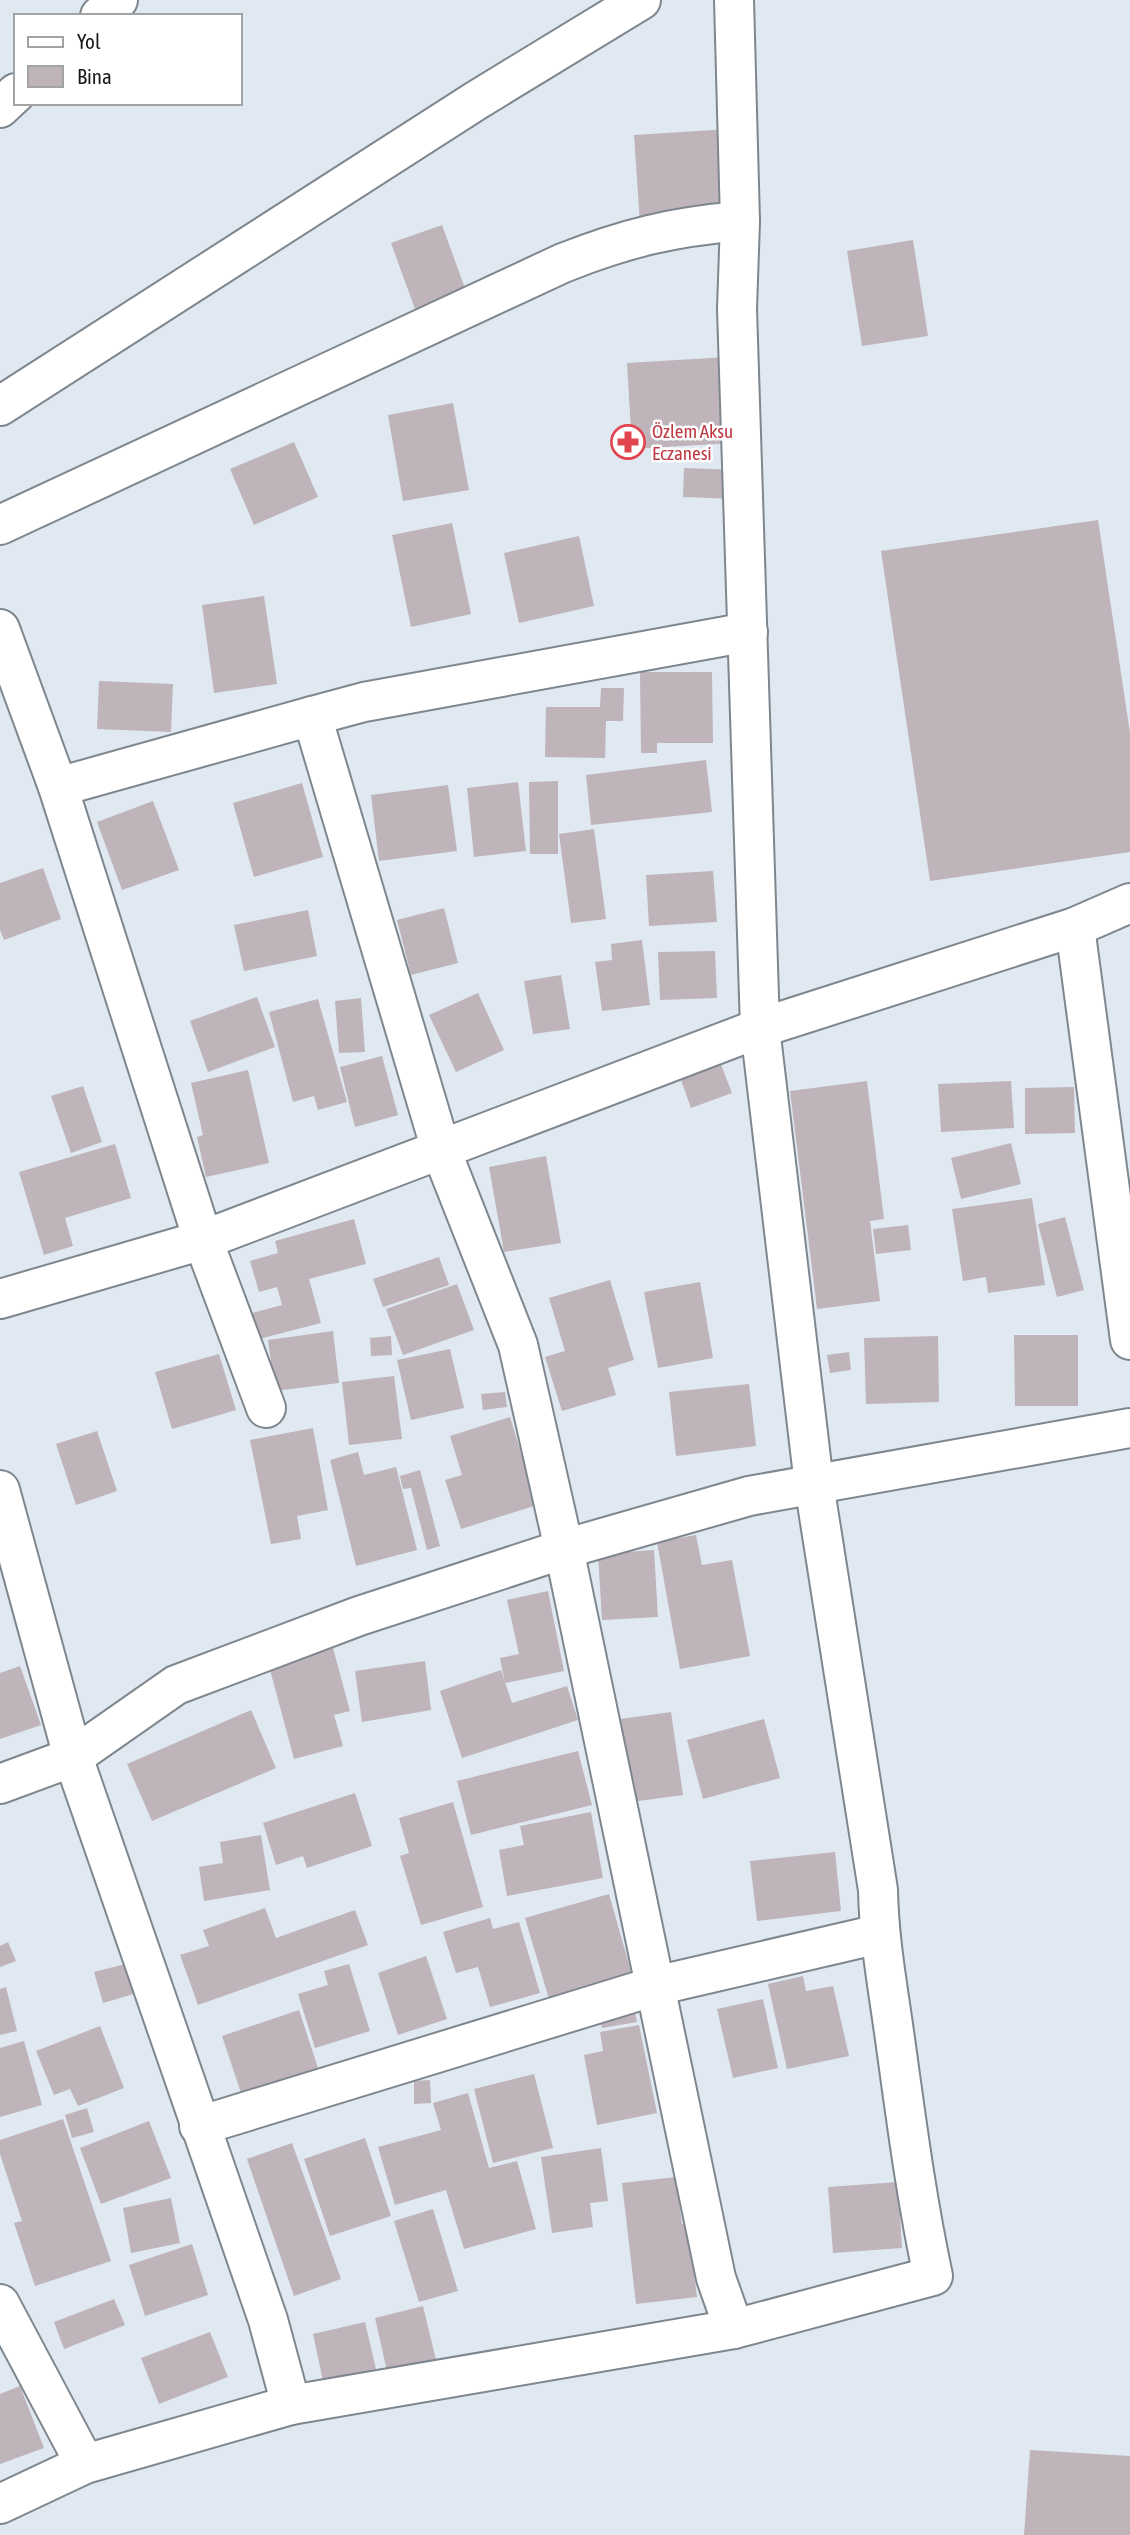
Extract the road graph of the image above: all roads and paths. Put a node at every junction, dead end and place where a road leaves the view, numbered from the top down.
1 (118, 0) edge
2 (641, 0) edge
3 (734, 0) edge
4 (102, 14) edge
5 (14, 95) edge
6 (0, 108) edge
7 (740, 221) junction
8 (0, 406) edge
9 (0, 525) edge
10 (0, 629) edge
11 (748, 632) junction
12 (312, 716) junction
13 (58, 788) junction
14 (1130, 903) edge
15 (1076, 927) junction
16 (760, 1028) junction
17 (441, 1150) junction
18 (203, 1240) junction
19 (0, 1299) edge
20 (1130, 1340) edge
21 (266, 1408) dead end
22 (1130, 1428) edge
23 (814, 1484) junction
24 (0, 1490) edge
25 (564, 1549) junction
26 (73, 1757) junction
27 (0, 1784) edge
28 (878, 1934) junction
29 (654, 1986) junction
30 (199, 2126) junction
31 (0, 2304) edge
32 (734, 2329) junction
33 (291, 2405) junction
34 (85, 2464) junction
35 (0, 2504) edge

1 - 4 street
2 - 8 street
3 - 7 street
5 - 6 street
7 - 9 street
7 - 11 street
10 - 13 street
11 - 12 street
11 - 16 street
12 - 13 street
12 - 17 street
13 - 18 street
14 - 15 street
15 - 16 street
15 - 20 street
16 - 17 street
16 - 23 street
17 - 18 street
17 - 25 street
18 - 19 street
18 - 21 street
22 - 23 street
23 - 25 street
23 - 28 street
24 - 26 street
25 - 26 street
25 - 29 street
26 - 27 street
26 - 30 street
28 - 29 street
28 - 32 street
29 - 30 street
29 - 32 street
30 - 33 street
31 - 34 street
32 - 33 street
33 - 34 street
34 - 35 street

